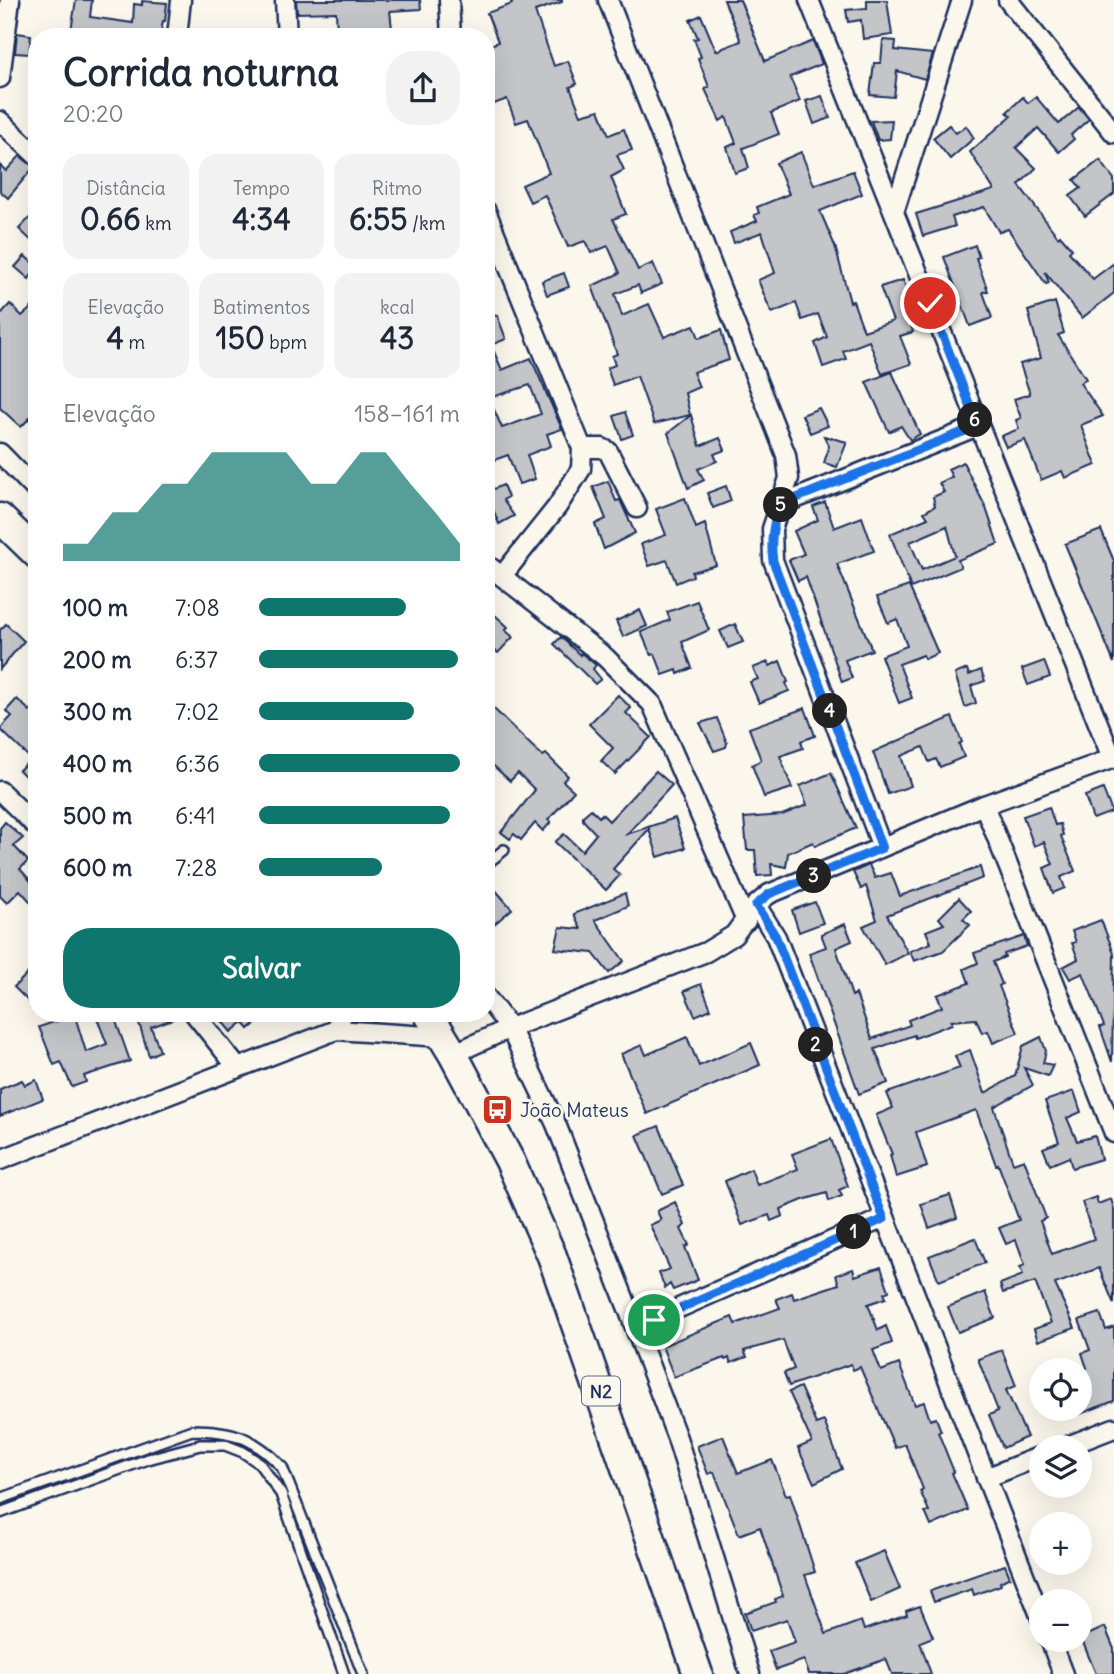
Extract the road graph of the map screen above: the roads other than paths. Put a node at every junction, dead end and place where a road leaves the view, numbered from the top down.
1 (10, 0) edge
2 (181, 0) edge
3 (285, 0) edge
4 (449, 0) edge
5 (608, 0) edge
6 (809, 0) edge
7 (962, 0) edge
8 (1008, 0) edge
9 (178, 28) edge
10 (286, 28) edge
11 (451, 28) edge
12 (0, 78) edge
13 (0, 121) edge
14 (1114, 134) edge
15 (28, 147) edge
16 (895, 209) junction
17 (495, 233) edge
18 (978, 426) junction
19 (582, 449) junction
20 (0, 453) edge
21 (28, 482) edge
22 (779, 505) junction
23 (637, 508) dead end
24 (0, 518) edge
25 (28, 545) edge
26 (495, 571) edge
27 (502, 576) junction
28 (1113, 758) edge
29 (0, 791) edge
30 (985, 805) junction
31 (28, 818) edge
32 (882, 848) junction
33 (504, 850) dead end
34 (495, 856) edge
35 (756, 905) junction
36 (746, 921) junction
37 (495, 1009) edge
38 (201, 1022) edge
39 (337, 1022) edge
40 (343, 1022) edge
41 (433, 1022) edge
42 (510, 1028) junction
43 (448, 1046) junction
44 (237, 1067) junction
45 (1114, 1133) edge
46 (0, 1160) edge
47 (884, 1219) junction
48 (654, 1320) dead end
49 (1114, 1428) edge
50 (1092, 1437) edge
51 (1029, 1462) edge
52 (986, 1478) junction
53 (0, 1499) edge
54 (0, 1513) edge
55 (1030, 1589) edge
56 (1055, 1652) edge
57 (344, 1674) edge
58 (363, 1674) edge
59 (698, 1674) edge
60 (750, 1674) edge
61 (1063, 1674) edge

1 - 12 street
2 - 9 street
3 - 10 street
4 - 11 street
5 - 22 street
6 - 16 street
7 - 16 street
8 - 14 street
13 - 15 street
16 - 18 street
17 - 19 street
18 - 22 street
18 - 28 street
19 - 23 street
19 - 27 street
20 - 21 street
22 - 32 street
24 - 25 main road
26 - 27 street
27 - 36 street
28 - 30 street
29 - 31 street
30 - 32 street
30 - 45 street
32 - 35 street
33 - 34 lane
35 - 36 street
35 - 47 street
36 - 42 street
37 - 42 street
38 - 44 street
39 - 44 street
40 - 43 street
41 - 43 main road, N2
42 - 43 street
42 - 60 street
43 - 59 main road, N2
44 - 46 street
47 - 48 street
47 - 52 street
49 - 50 street
51 - 52 street
52 - 55 street
53 - 58 lane
54 - 57 lane
56 - 61 street

